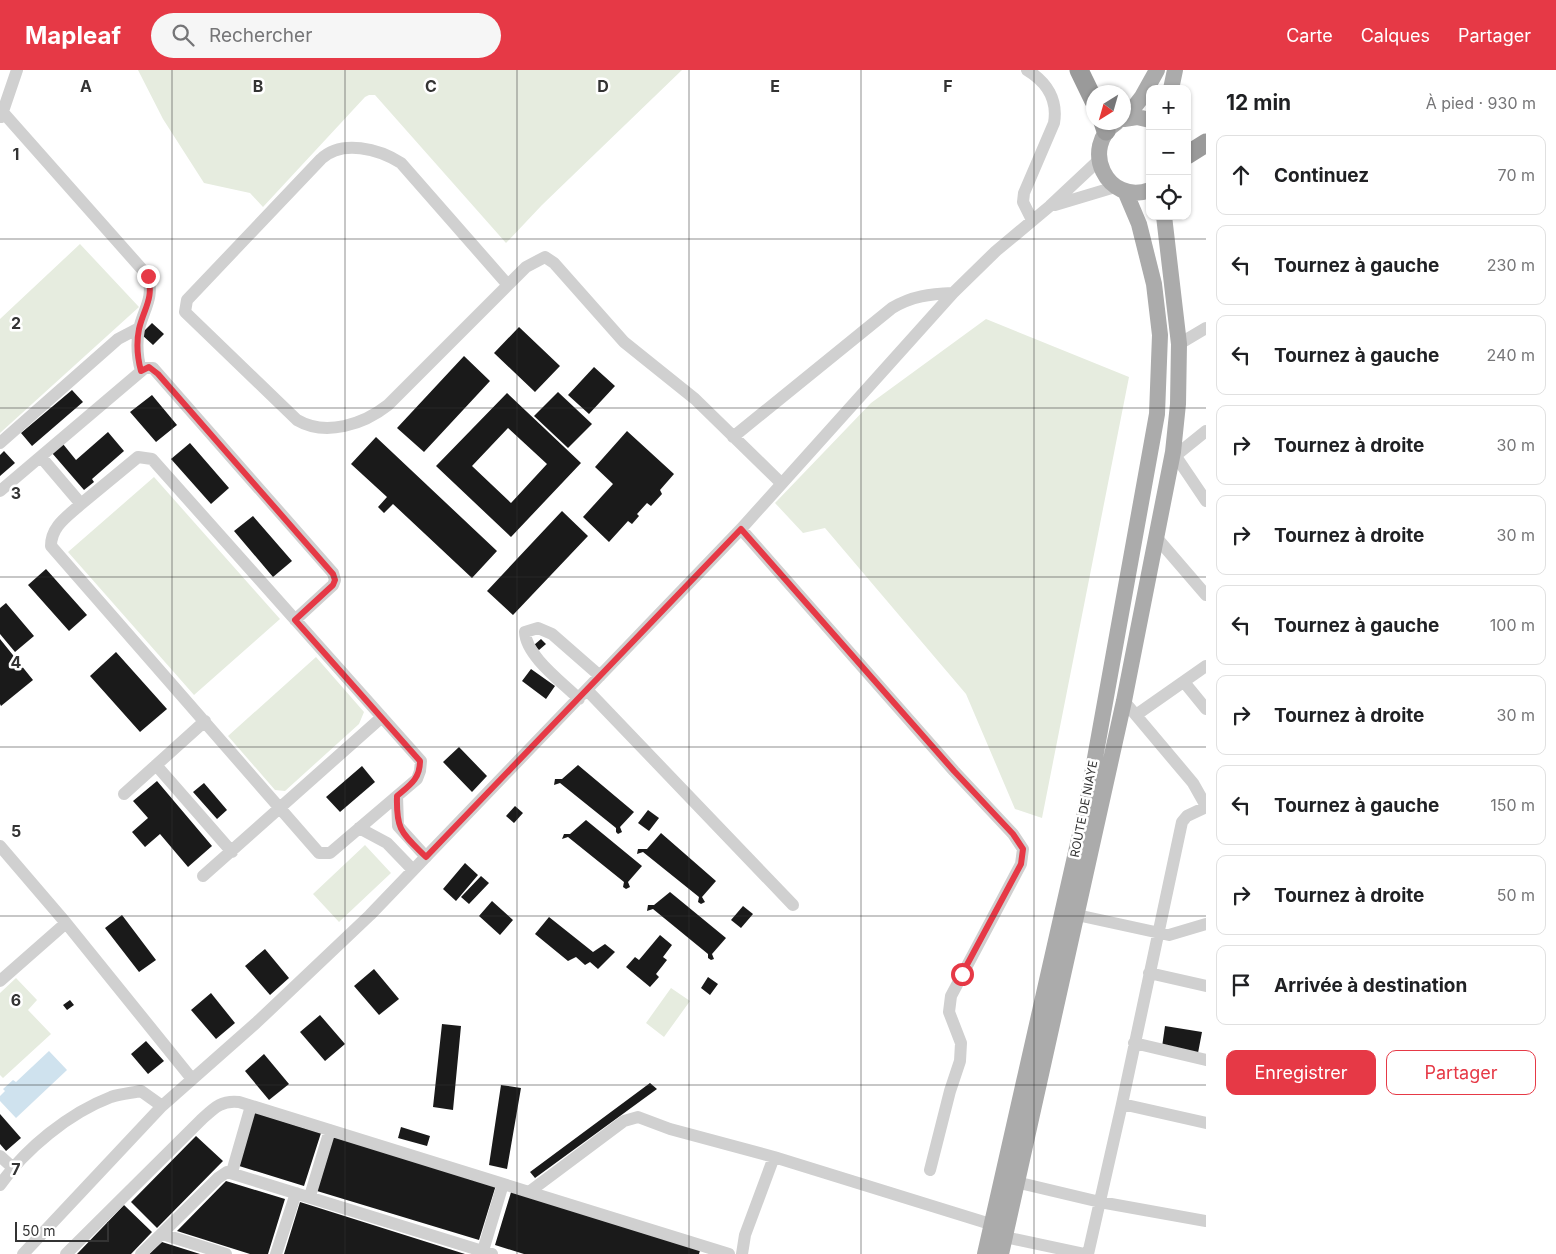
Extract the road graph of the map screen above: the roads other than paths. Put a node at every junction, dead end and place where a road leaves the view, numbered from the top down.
1 (17, 70) edge
2 (1027, 70) edge
3 (1079, 70) edge
4 (1157, 70) edge
5 (1176, 70) edge
6 (1086, 85) edge
7 (1171, 85) edge
8 (1131, 108) edge
9 (0, 114) edge
10 (1131, 119) edge
11 (1146, 119) edge
12 (1110, 130) edge
13 (1206, 143) edge
14 (1191, 153) edge
15 (1098, 162) junction
16 (1120, 189) junction
17 (1146, 191) edge
18 (1050, 206) junction
19 (1032, 220) junction
20 (1164, 220) edge
21 (508, 285) junction
22 (953, 293) junction
23 (139, 328) junction
24 (1206, 328) edge
25 (1179, 344) junction
26 (141, 371) junction
27 (1206, 431) edge
28 (733, 437) junction
29 (0, 443) edge
30 (1174, 454) junction
31 (41, 457) junction
32 (781, 484) junction
33 (0, 491) edge
34 (1206, 500) edge
35 (81, 504) junction
36 (741, 529) junction
37 (1156, 537) junction
38 (1206, 595) edge
39 (295, 620) junction
40 (1206, 666) edge
41 (600, 676) junction
42 (1184, 682) junction
43 (583, 694) junction
44 (1124, 701) junction
45 (1206, 709) edge
46 (1136, 715) junction
47 (382, 717) junction
48 (205, 721) junction
49 (156, 765) junction
50 (124, 794) dead end
51 (397, 796) junction
52 (1206, 806) edge
53 (281, 808) junction
54 (359, 828) junction
55 (0, 846) edge
56 (232, 852) junction
57 (426, 857) junction
58 (413, 870) junction
59 (203, 876) dead end
60 (793, 905) dead end
61 (1077, 915) junction
62 (66, 923) junction
63 (1206, 924) edge
64 (1158, 932) junction
65 (1149, 972) junction
66 (0, 981) edge
67 (1206, 986) edge
68 (1134, 1044) junction
69 (1206, 1060) edge
70 (192, 1079) junction
71 (1122, 1104) junction
72 (162, 1106) junction
73 (251, 1106) junction
74 (1206, 1124) edge
75 (330, 1130) junction
76 (0, 1156) edge
77 (774, 1157) junction
78 (1013, 1164) junction
79 (12, 1167) junction
80 (930, 1170) dead end
81 (232, 1172) junction
82 (503, 1184) junction
83 (0, 1185) edge
84 (1009, 1191) junction
85 (529, 1192) junction
86 (296, 1193) junction
87 (310, 1196) junction
88 (1100, 1202) junction
89 (1206, 1221) edge
90 (1001, 1230) junction
91 (162, 1234) junction
92 (486, 1253) edge
93 (23, 1254) edge
94 (66, 1254) edge
95 (141, 1254) edge
96 (226, 1254) edge
97 (276, 1254) edge
98 (730, 1254) edge
99 (742, 1254) edge
100 (985, 1254) edge
101 (1001, 1254) edge
102 (1087, 1254) edge

1 - 9 street
2 - 19 street
3 - 6 highway
4 - 8 main road
5 - 7 main road
9 - 23 street
10 - 11 main road
12 - 15 main road
13 - 14 highway
15 - 16 main road, ROUTE DE NIAYE
15 - 18 street
16 - 17 main road
16 - 18 street
16 - 78 main road, ROUTE DE NIAYE
18 - 19 street
19 - 22 street
20 - 25 main road, ROUTE DE NIAYE
21 - 21 street
21 - 28 street
22 - 28 street
22 - 32 street
23 - 26 street
23 - 29 street
24 - 25 street
25 - 30 main road, ROUTE DE NIAYE
26 - 31 street
26 - 39 street
27 - 30 street
28 - 32 street
30 - 34 street
30 - 37 main road, ROUTE DE NIAYE
31 - 33 street
31 - 35 street
32 - 36 street
35 - 39 street
35 - 48 street
36 - 41 street
36 - 80 street
37 - 38 street
37 - 44 main road, ROUTE DE NIAYE
39 - 47 street
40 - 42 street
41 - 43 street
41 - 43 street
42 - 45 street
42 - 46 street
43 - 57 street
43 - 60 street
44 - 46 street
44 - 61 main road, ROUTE DE NIAYE
46 - 52 street
47 - 51 street
47 - 53 street
48 - 49 street
48 - 53 street
49 - 50 street
49 - 56 street
51 - 54 street
51 - 57 street
52 - 64 street
53 - 54 street
53 - 56 street
54 - 58 street
55 - 62 street
56 - 59 street
57 - 58 street
58 - 70 street
61 - 64 street
61 - 78 main road, ROUTE DE NIAYE
62 - 66 street
62 - 70 street
63 - 64 street
64 - 65 street
65 - 67 street
65 - 68 street
68 - 69 street
68 - 71 street
70 - 72 street
71 - 74 street
71 - 88 street
72 - 79 street
72 - 93 street
73 - 75 street
73 - 81 street
73 - 94 street
75 - 82 street
75 - 87 street
76 - 79 street
77 - 85 street
77 - 90 street
77 - 99 street
78 - 84 main road, ROUTE DE NIAYE
79 - 83 street
81 - 86 street
81 - 91 street
82 - 85 street
82 - 92 street
84 - 88 street
84 - 90 main road, ROUTE DE NIAYE
85 - 98 street
86 - 87 street
86 - 97 street
87 - 92 street
88 - 89 street
88 - 102 street
90 - 100 main road, ROUTE DE NIAYE
90 - 101 main road, ROUTE DE NIAYE
90 - 102 street
91 - 95 street
91 - 96 street

